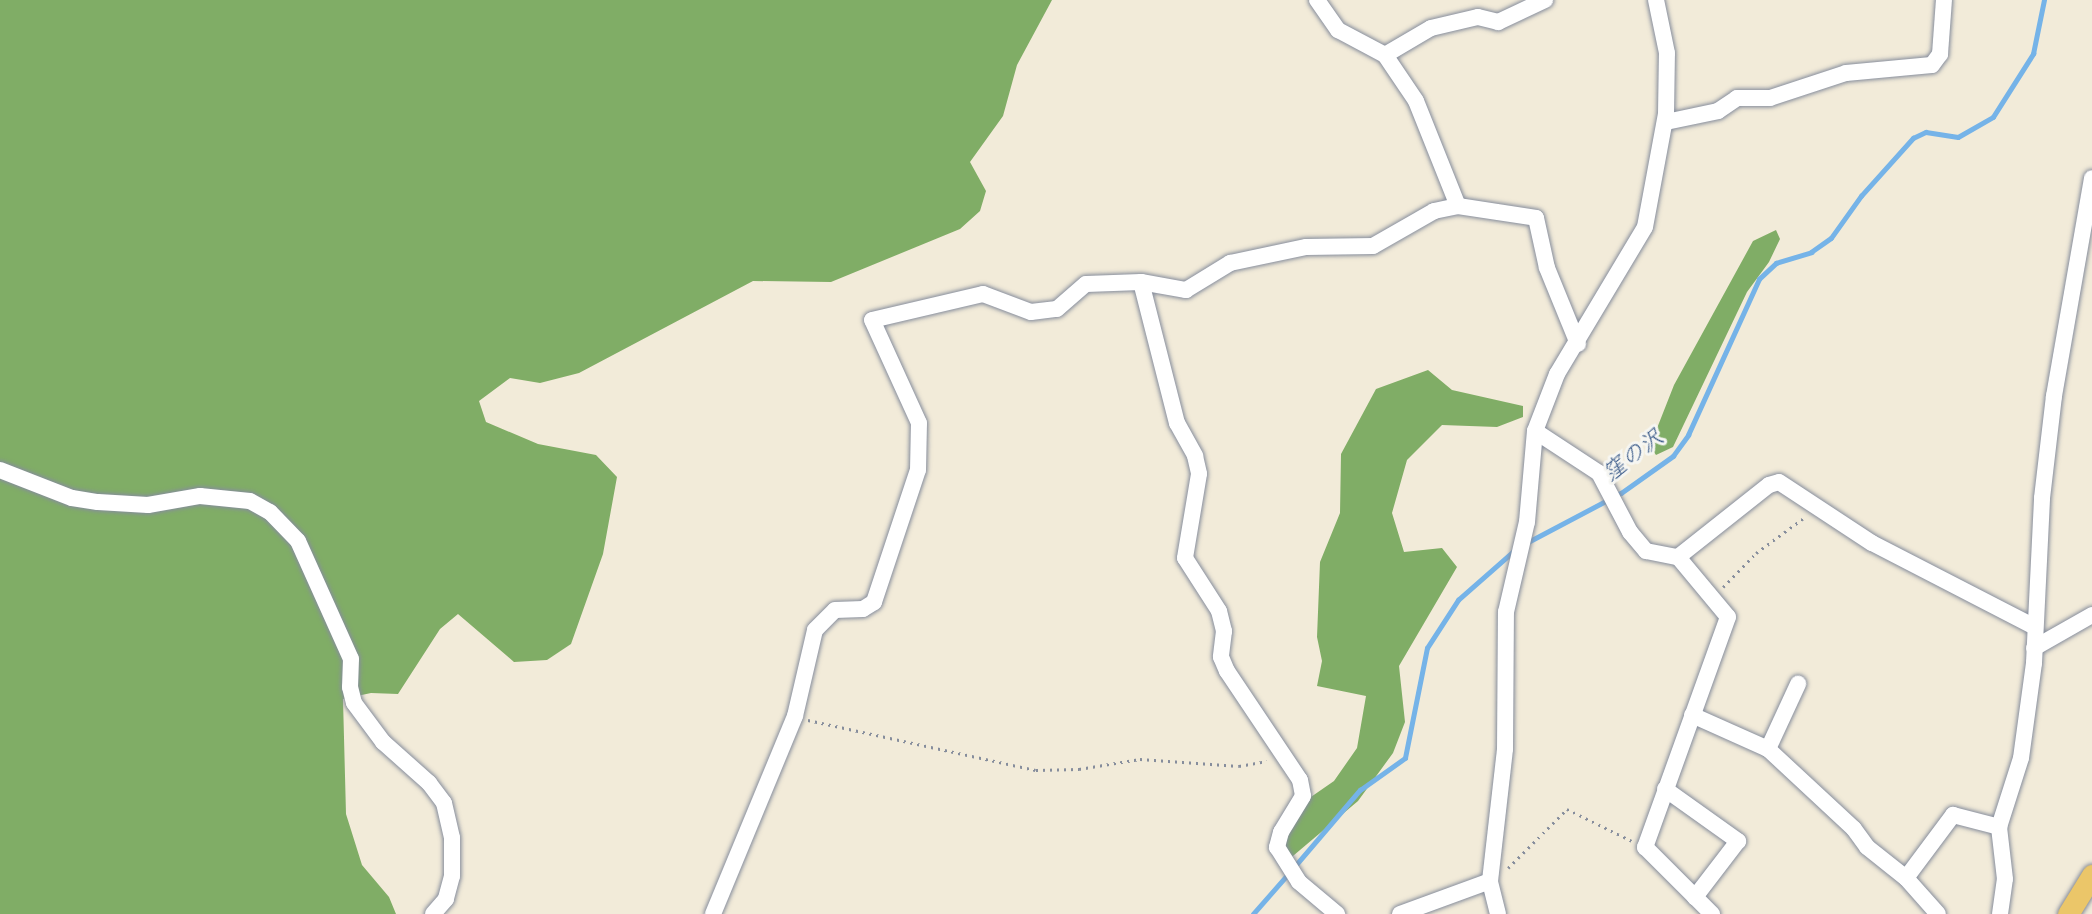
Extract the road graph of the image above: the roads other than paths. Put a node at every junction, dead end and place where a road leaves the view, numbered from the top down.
1 (1317, 0) edge
2 (1545, 0) edge
3 (1656, 0) edge
4 (1944, 0) edge
5 (1385, 55) junction
6 (1666, 122) junction
7 (2092, 178) edge
8 (1458, 206) junction
9 (1141, 282) junction
10 (1578, 344) junction
11 (1535, 431) junction
12 (0, 470) edge
13 (1678, 557) junction
14 (2092, 615) edge
15 (2035, 627) junction
16 (2034, 648) junction
17 (1798, 684) dead end
18 (1692, 715) junction
19 (1768, 749) junction
20 (1665, 789) junction
21 (1999, 827) junction
22 (2092, 875) edge
23 (1906, 878) junction
24 (1490, 881) junction
25 (1695, 897) junction
26 (433, 914) edge
27 (713, 914) edge
28 (1337, 914) edge
29 (1400, 914) edge
30 (1498, 914) edge
31 (1712, 914) edge
32 (1938, 914) edge
33 (2000, 914) edge
34 (2068, 914) edge

1 - 5 street
2 - 5 street
3 - 6 street
4 - 6 street
5 - 8 street
6 - 10 street
7 - 15 street
8 - 9 street
8 - 10 street
9 - 27 street
9 - 28 street
10 - 11 street
11 - 13 street
11 - 24 street
12 - 26 street
13 - 15 street
13 - 18 street
14 - 16 street
15 - 16 street
16 - 21 street
17 - 19 street
18 - 19 street
18 - 20 street
19 - 23 street
20 - 25 street
20 - 25 street
21 - 23 street
21 - 33 street
22 - 34 main road
23 - 32 street
24 - 29 street
24 - 30 street
25 - 31 street

